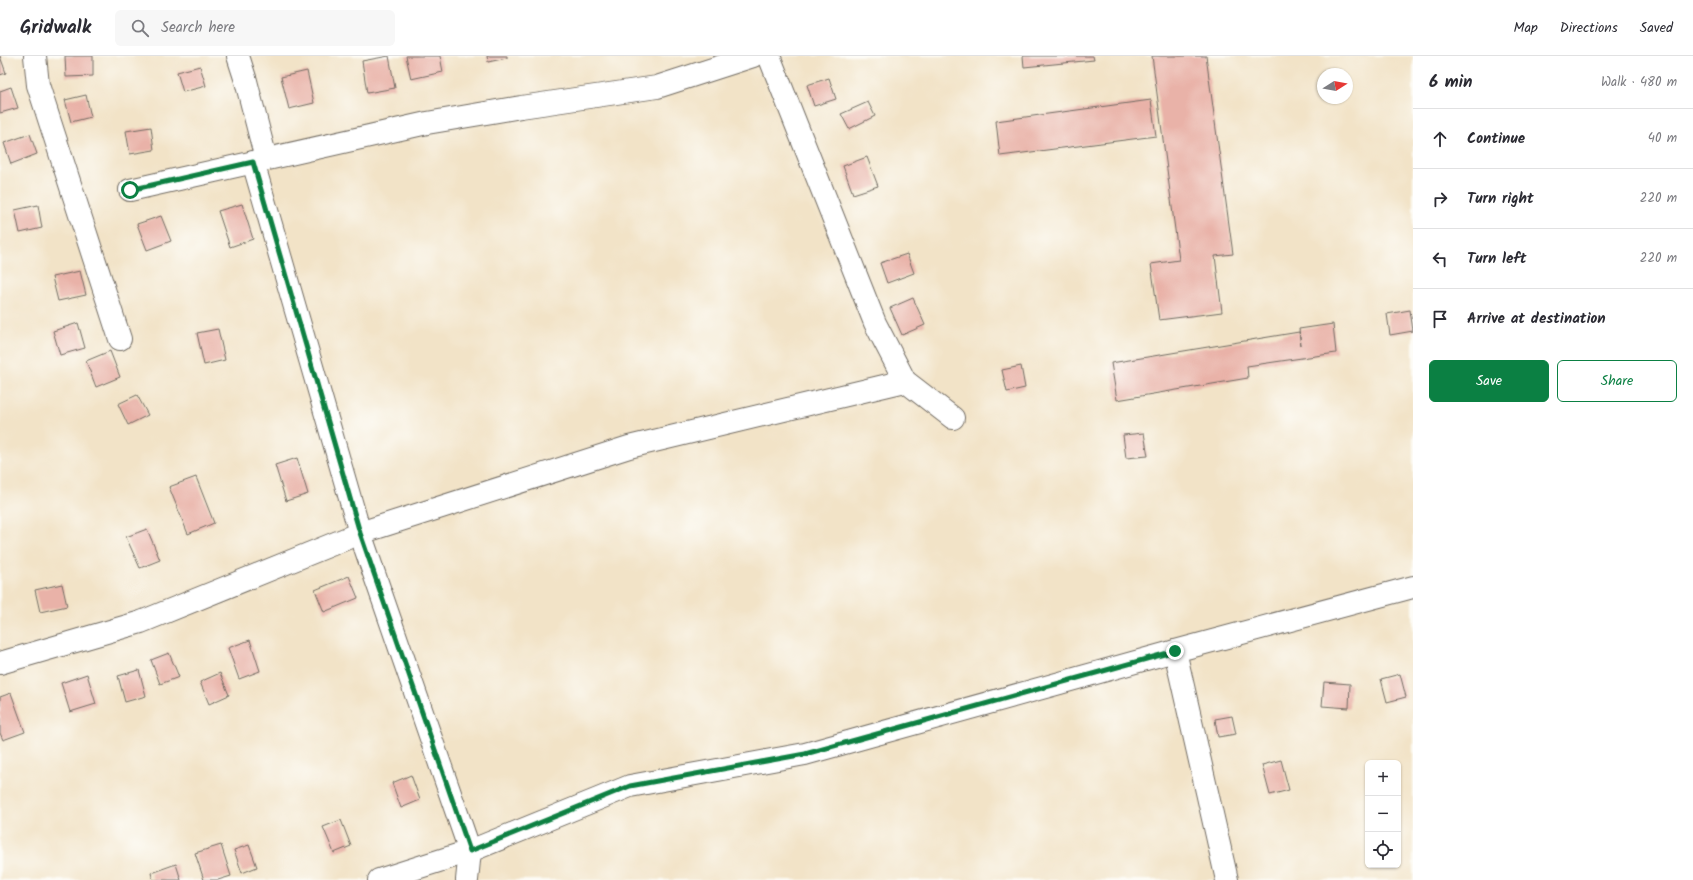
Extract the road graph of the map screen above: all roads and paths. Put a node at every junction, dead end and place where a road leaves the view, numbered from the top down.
1 (35, 56) edge
2 (238, 56) edge
3 (753, 56) edge
4 (769, 56) edge
5 (259, 161) junction
6 (130, 190) dead end
7 (120, 339) dead end
8 (905, 382) junction
9 (953, 418) dead end
10 (360, 533) junction
11 (1413, 587) edge
12 (1175, 651) junction
13 (0, 663) edge
14 (470, 851) junction
15 (379, 880) edge
16 (467, 880) edge
17 (1227, 880) edge

1 - 7 street
2 - 5 street
3 - 5 street
4 - 8 street
5 - 6 street
5 - 10 street
8 - 9 street
8 - 10 street
10 - 13 street
10 - 14 street
11 - 12 street
12 - 14 street
12 - 17 street
14 - 15 street
14 - 16 street

